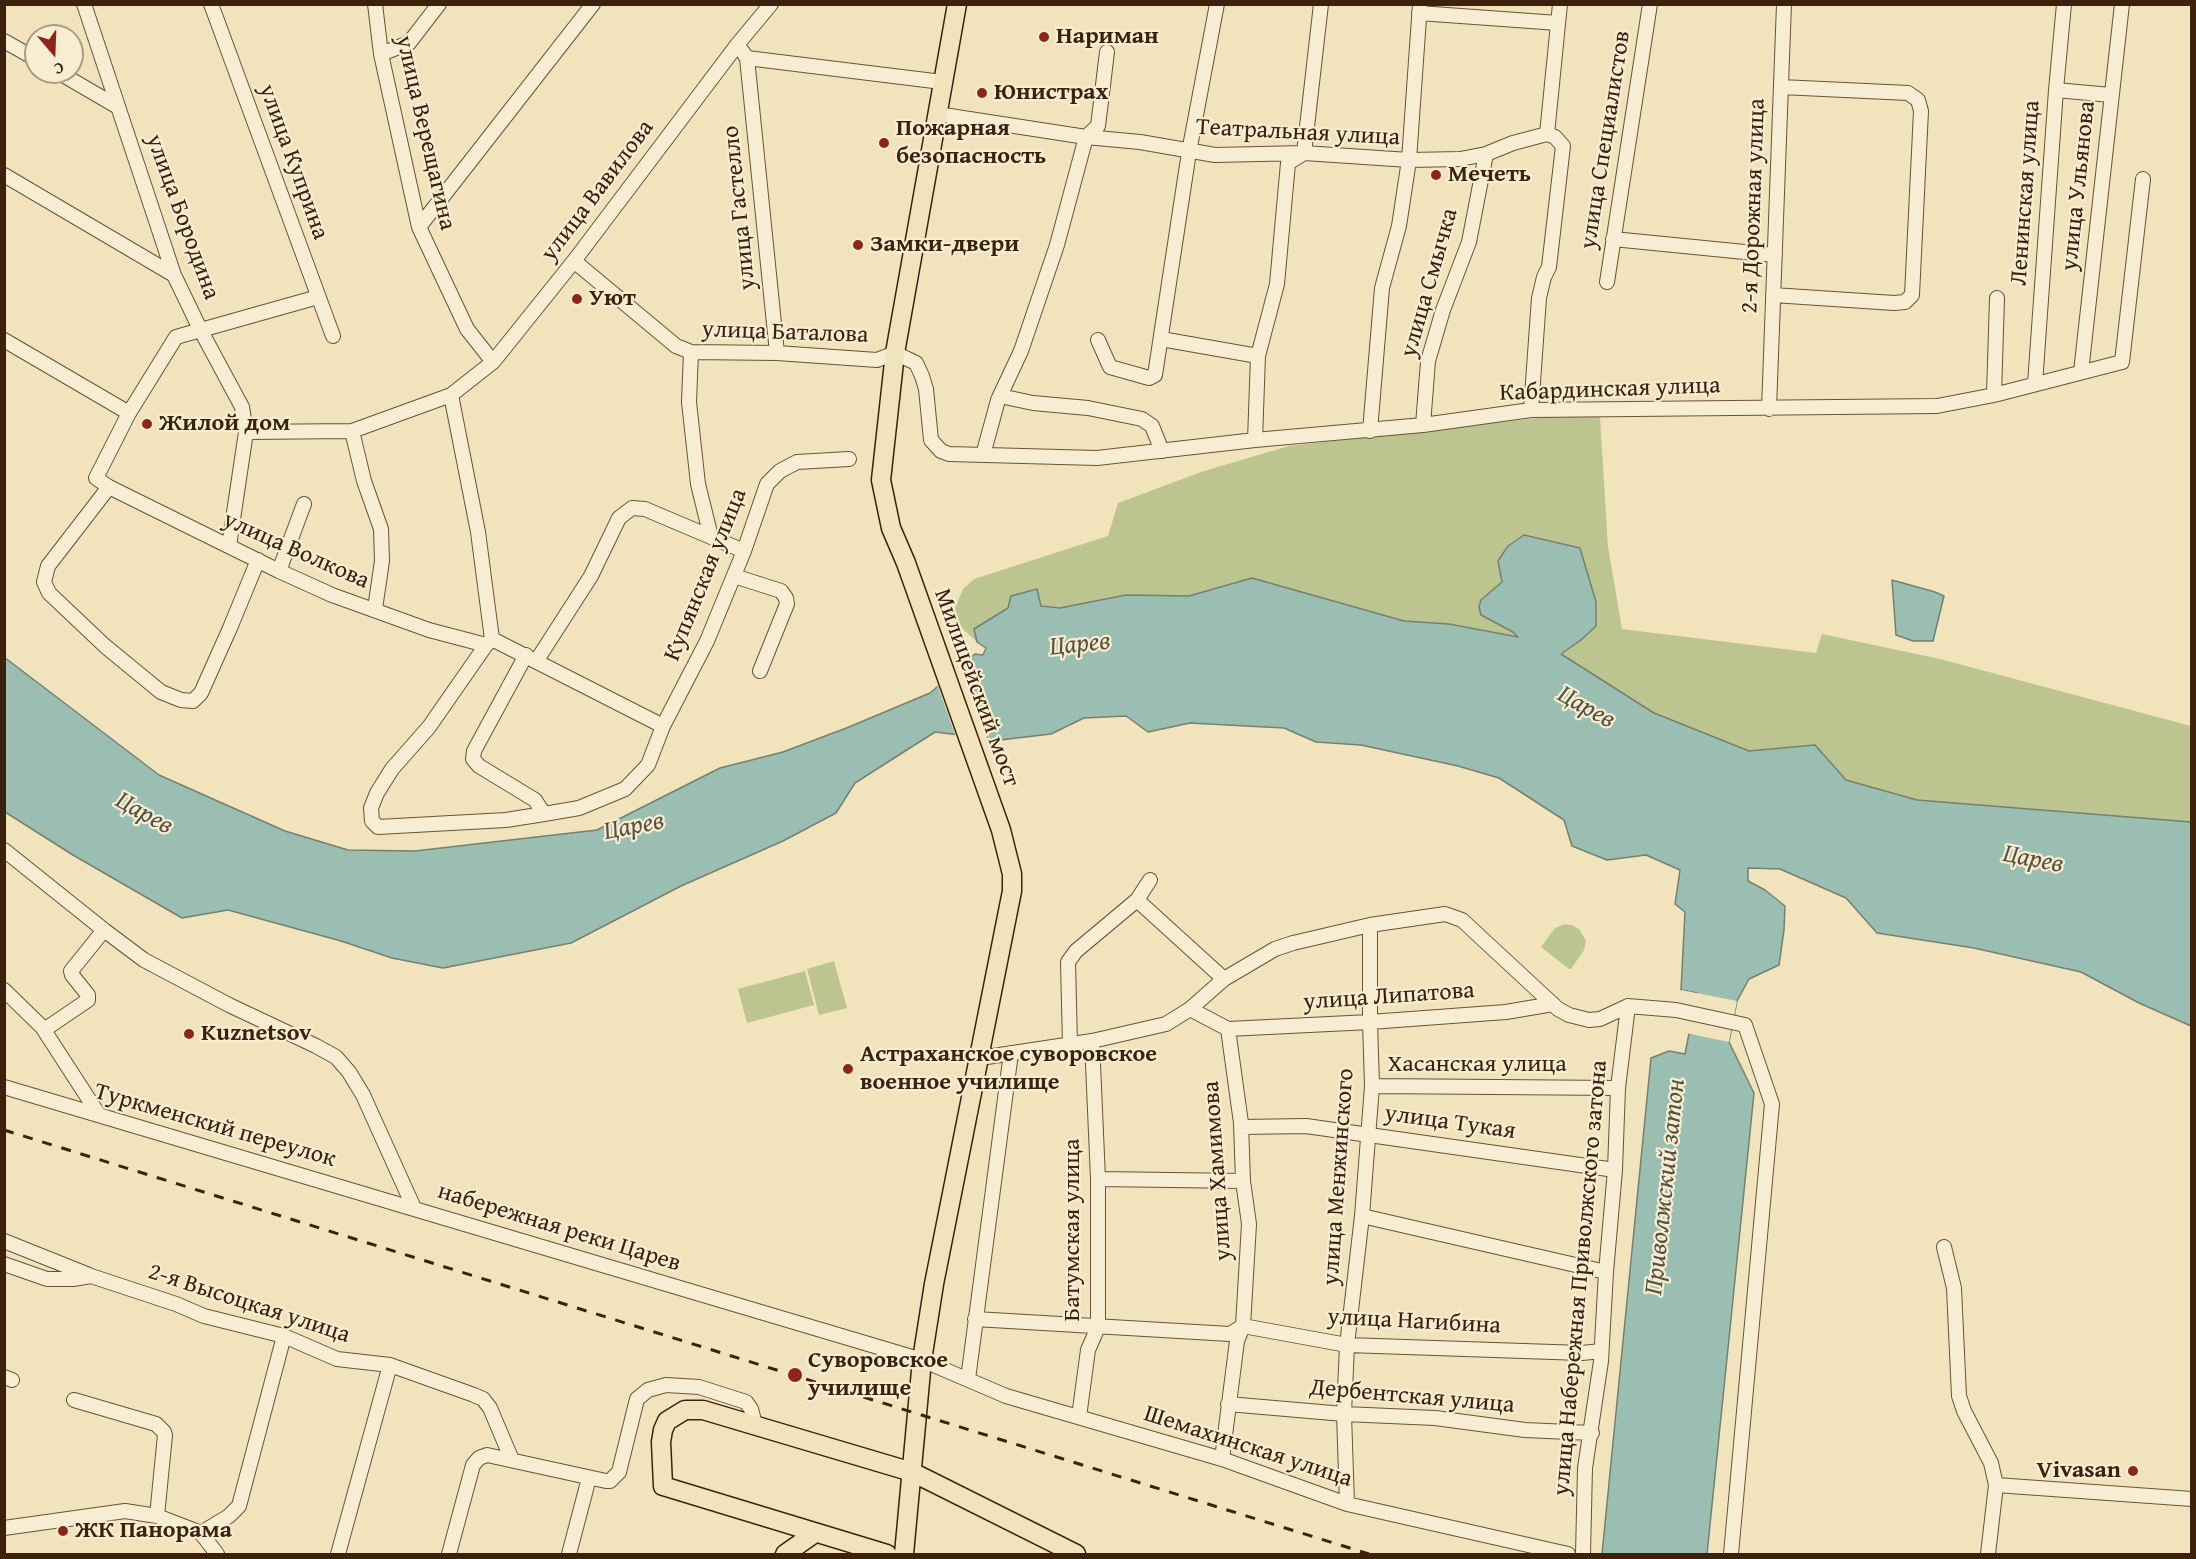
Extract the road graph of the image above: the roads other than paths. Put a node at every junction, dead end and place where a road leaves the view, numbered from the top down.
1 (84, 4) edge
2 (211, 4) edge
3 (375, 4) edge
4 (439, 4) edge
5 (593, 4) edge
6 (771, 4) edge
7 (957, 4) edge
8 (1217, 4) edge
9 (1321, 4) edge
10 (1560, 4) edge
11 (1650, 4) edge
12 (1784, 4) edge
13 (2064, 4) edge
14 (2122, 4) edge
15 (1419, 9) edge
16 (1558, 23) junction
17 (4, 41) edge
18 (737, 45) junction
19 (24, 52) edge
20 (1107, 52) dead end
21 (381, 54) junction
22 (747, 58) junction
23 (942, 82) junction
24 (79, 84) edge
25 (1781, 87) junction
26 (2056, 90) junction
27 (2111, 95) junction
28 (118, 107) junction
29 (937, 114) junction
30 (1547, 134) junction
31 (1086, 137) junction
32 (1189, 152) junction
33 (1304, 153) junction
34 (1486, 154) junction
35 (1409, 160) junction
36 (4, 175) edge
37 (2142, 179) dead end
38 (419, 227) junction
39 (1613, 239) junction
40 (1775, 255) junction
41 (574, 261) junction
42 (174, 275) junction
43 (1607, 282) dead end
44 (1773, 296) junction
45 (318, 297) junction
46 (1997, 298) dead end
47 (200, 329) junction
48 (333, 336) dead end
49 (1161, 339) junction
50 (4, 340) edge
51 (1098, 340) dead end
52 (691, 352) junction
53 (777, 353) junction
54 (894, 353) junction
55 (1258, 356) junction
56 (493, 362) junction
57 (2081, 372) junction
58 (2035, 384) junction
59 (451, 395) junction
60 (1994, 395) junction
61 (1000, 396) junction
62 (1769, 409) junction
63 (1531, 410) junction
64 (129, 413) junction
65 (1423, 425) junction
66 (352, 430) junction
67 (1370, 430) junction
68 (246, 432) junction
69 (1255, 440) junction
70 (1162, 451) junction
71 (983, 455) junction
72 (1097, 458) joint
73 (849, 459) dead end
74 (109, 488) junction
75 (304, 504) dead end
76 (711, 537) junction
77 (229, 546) junction
78 (744, 550) junction
79 (258, 560) junction
80 (279, 571) junction
81 (734, 576) junction
82 (375, 609) junction
83 (489, 642) junction
84 (532, 657) junction
85 (760, 670) dead end
86 (663, 726) junction
87 (544, 814) junction
88 (4, 850) edge
89 (1150, 880) dead end
90 (1137, 900) junction
91 (1370, 925) junction
92 (104, 930) junction
93 (1224, 979) junction
94 (4, 990) edge
95 (1553, 1004) junction
96 (1628, 1006) junction
97 (1190, 1009) junction
98 (1370, 1022) junction
99 (1228, 1029) junction
100 (44, 1030) junction
101 (1092, 1041) junction
102 (1070, 1044) junction
103 (1011, 1053) junction
104 (980, 1058) junction
105 (1372, 1086) junction
106 (4, 1087) edge
107 (1618, 1088) junction
108 (99, 1115) junction
109 (1241, 1127) junction
110 (1370, 1134) junction
111 (1615, 1170) junction
112 (1098, 1179) junction
113 (1243, 1181) junction
114 (414, 1208) junction
115 (1362, 1216) junction
116 (4, 1241) edge
117 (1944, 1247) dead end
118 (4, 1264) edge
119 (1606, 1272) junction
120 (91, 1276) junction
121 (975, 1319) junction
122 (1243, 1326) junction
123 (1098, 1328) junction
124 (284, 1336) junction
125 (1347, 1345) junction
126 (1601, 1351) junction
127 (922, 1359) junction
128 (390, 1365) junction
129 (968, 1378) junction
130 (74, 1400) dead end
131 (1228, 1404) junction
132 (1344, 1414) junction
133 (1080, 1418) junction
134 (755, 1424) junction
135 (1592, 1433) junction
136 (1222, 1459) junction
137 (512, 1460) junction
138 (912, 1472) junction
139 (589, 1478) junction
140 (1996, 1485) junction
141 (2192, 1499) edge
142 (1347, 1504) junction
143 (157, 1516) junction
144 (4, 1528) edge
145 (201, 1533) junction
146 (816, 1533) junction
147 (217, 1554) edge
148 (338, 1554) edge
149 (449, 1554) edge
150 (569, 1554) edge
151 (785, 1554) edge
152 (887, 1554) edge
153 (904, 1554) edge
154 (1076, 1554) edge
155 (1568, 1554) edge
156 (1583, 1554) edge
157 (1731, 1554) edge
158 (1988, 1554) edge

1 - 28 street, улица Бородина
2 - 45 street, улица Куприна
3 - 21 street, улица Верещагина
4 - 21 street
5 - 38 street
6 - 18 street, улица Вавилова
7 - 23 main road, Милицейский мост
8 - 32 street
9 - 33 street
10 - 16 street
11 - 39 street, улица Специалистов
12 - 25 street, 2-я Дорожная улица
13 - 26 street, Ленинская улица
14 - 27 street, улица Ульянова
15 - 16 street
15 - 35 street
16 - 30 street
17 - 19 street
18 - 22 street
18 - 41 street, улица Вавилова
20 - 31 street
21 - 38 street, улица Верещагина
22 - 23 street
22 - 53 street, улица Гастелло
23 - 29 main road, Милицейский мост
24 - 28 street
25 - 40 street, 2-я Дорожная улица
25 - 44 street
26 - 27 street
26 - 58 street, Ленинская улица
27 - 57 street, улица Ульянова
28 - 42 street, улица Бородина
29 - 31 street, Театральная улица
29 - 54 main road, Милицейский мост
30 - 34 street, Театральная улица
30 - 63 street
31 - 32 street, Театральная улица
31 - 61 street
32 - 33 street, Театральная улица
32 - 49 street
33 - 35 street, Театральная улица
33 - 55 street
34 - 35 street, Театральная улица
34 - 65 street, улица Смычка
35 - 67 street
36 - 42 street
37 - 57 street, Кабардинская улица
38 - 56 street, улица Верещагина
39 - 40 street
39 - 43 street, улица Специалистов
40 - 44 street, 2-я Дорожная улица
41 - 52 street, улица Баталова
41 - 56 street, улица Вавилова
42 - 47 street, улица Бородина
44 - 62 street, 2-я Дорожная улица
45 - 47 street
45 - 48 street, улица Куприна
46 - 60 street
47 - 64 street
47 - 68 street, улица Бородина
49 - 51 street
49 - 55 street
50 - 64 street
52 - 53 street, улица Баталова
52 - 76 street
53 - 54 street, улица Баталова
54 - 71 street, улица Баталова
54 - 104 main road, Милицейский мост
55 - 69 street
56 - 59 street, улица Вавилова
57 - 58 street, Кабардинская улица
58 - 60 street, Кабардинская улица
59 - 66 street, улица Вавилова
59 - 83 street
60 - 62 street, Кабардинская улица
61 - 70 street
61 - 71 street
62 - 63 street, Кабардинская улица
63 - 65 street, Кабардинская улица
64 - 74 street, улица Волкова
65 - 67 street, Кабардинская улица
66 - 68 street, улица Вавилова
66 - 82 street
67 - 69 street, Кабардинская улица
68 - 77 street, улица Бородина
69 - 70 street, Кабардинская улица
70 - 72 street, Кабардинская улица
71 - 72 street, улица Баталова
73 - 78 street, Купянская улица
74 - 77 street, улица Волкова
74 - 79 street
75 - 80 street
76 - 78 street
76 - 84 street
77 - 79 street, улица Волкова
78 - 81 street, Купянская улица
79 - 80 street, улица Волкова
80 - 82 street, улица Волкова
81 - 85 street
81 - 86 street, Купянская улица
82 - 83 street, улица Волкова
83 - 84 street, улица Волкова
83 - 87 street
84 - 86 street, улица Волкова
84 - 87 street
86 - 87 street, Купянская улица
88 - 92 street, набережная реки Царев
89 - 90 street
90 - 93 street
90 - 102 street
91 - 93 street
91 - 95 street
91 - 98 street, улица Менжинского
92 - 100 street
92 - 114 street, набережная реки Царев
93 - 97 street
94 - 100 street
95 - 96 street
95 - 98 street, улица Липатова
96 - 107 street, улица Набережная Приволжского затона
96 - 157 street
97 - 99 street
97 - 101 street
98 - 99 street, улица Липатова
98 - 105 street, улица Менжинского
99 - 109 street, улица Хамимова
100 - 108 street
101 - 102 street
101 - 112 street, Батумская улица
102 - 103 street
103 - 104 street
103 - 121 street
104 - 127 main road, Милицейский мост
105 - 107 street, Хасанская улица
105 - 110 street, улица Менжинского
106 - 108 street, Туркменский переулок
107 - 111 street, улица Набережная Приволжского затона
108 - 114 street, Туркменский переулок
109 - 110 street, улица Тукая
109 - 113 street, улица Хамимова
110 - 111 street, улица Тукая
110 - 115 street, улица Менжинского
111 - 119 street, улица Набережная Приволжского затона
112 - 113 street
112 - 123 street, Батумская улица
113 - 122 street, улица Хамимова
114 - 127 street, набережная реки Царев
115 - 119 street
115 - 125 street, улица Менжинского
116 - 120 street
117 - 140 street
118 - 120 street, 2-я Высоцкая улица
119 - 126 street, улица Набережная Приволжского затона
120 - 124 street, 2-я Высоцкая улица
121 - 123 street, улица Нагибина
121 - 129 street
122 - 123 street, улица Нагибина
122 - 125 street, улица Нагибина
122 - 131 street, улица Хамимова
123 - 133 street, Батумская улица
124 - 128 street, 2-я Высоцкая улица
124 - 145 street
125 - 126 street, улица Нагибина
125 - 132 street, улица Менжинского
126 - 135 street, улица Набережная Приволжского затона
127 - 129 street, Шемахинская улица
127 - 138 main road, Милицейский мост
128 - 137 street, 2-я Высоцкая улица
128 - 148 street
129 - 133 street, Шемахинская улица
130 - 143 street
131 - 132 street, Дербентская улица
131 - 136 street, улица Хамимова
132 - 135 street, Дербентская улица
132 - 142 street, улица Менжинского
133 - 136 street, Шемахинская улица
134 - 138 main road
134 - 139 street
134 - 146 main road
135 - 156 street, улица Набережная Приволжского затона
136 - 142 street, Шемахинская улица
137 - 139 street
137 - 149 street
138 - 153 main road, Милицейский мост
138 - 154 main road
139 - 150 street
140 - 141 street
140 - 158 street
142 - 155 street, Шемахинская улица
143 - 144 street
143 - 145 street
145 - 147 street
146 - 151 main road
146 - 152 main road

